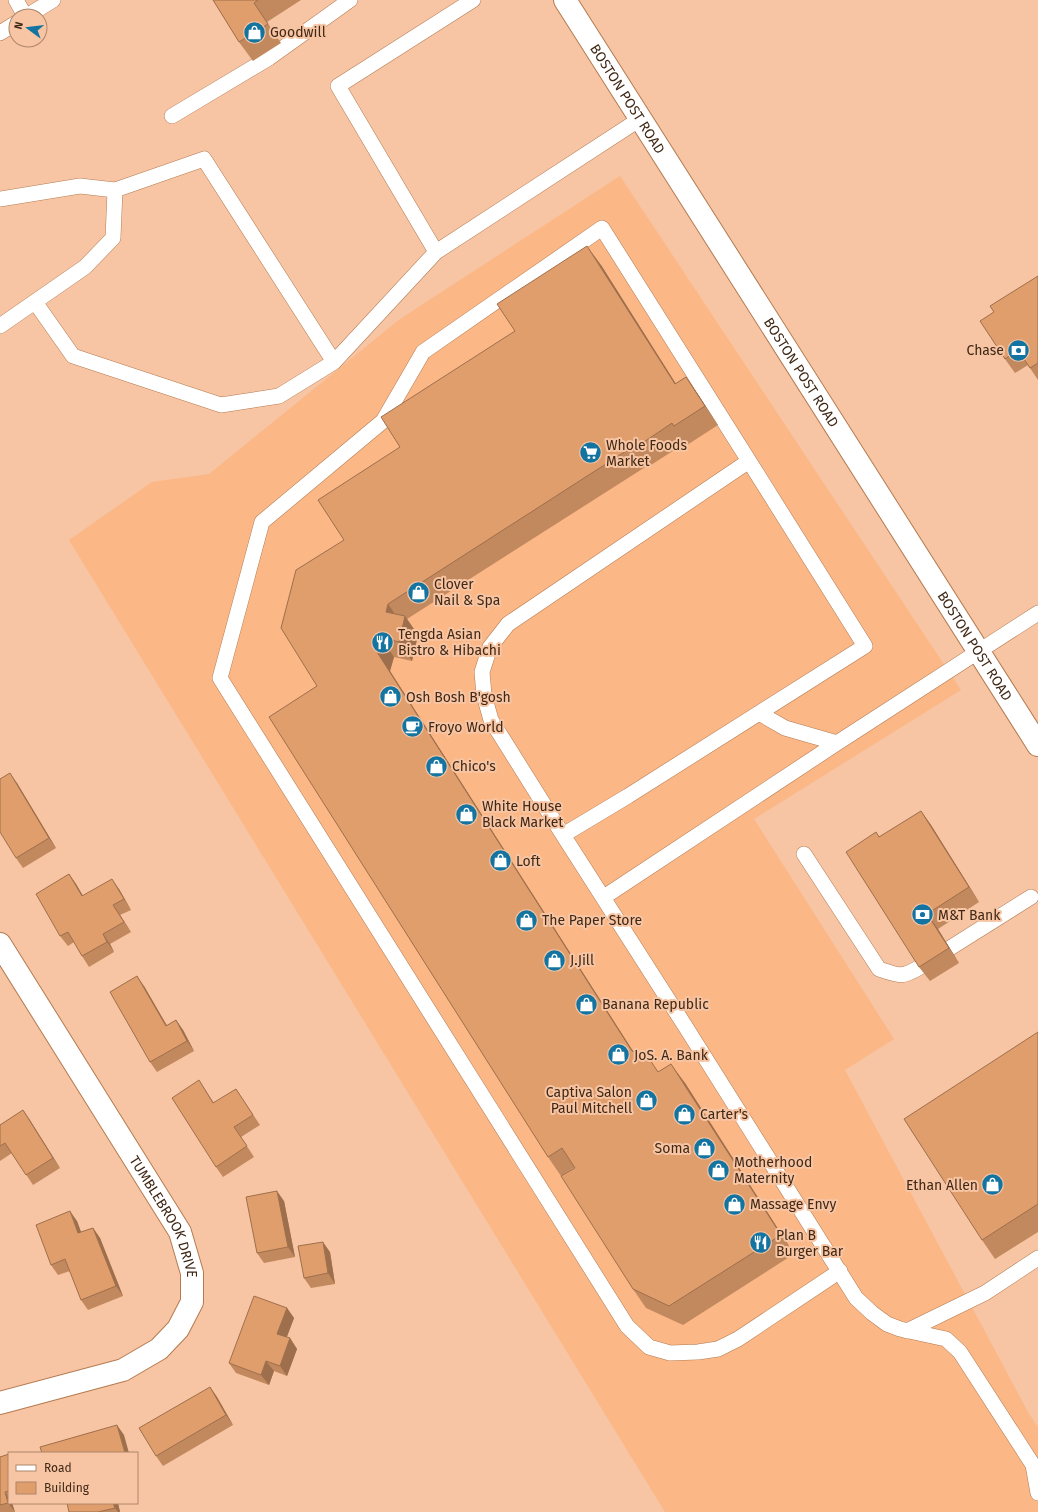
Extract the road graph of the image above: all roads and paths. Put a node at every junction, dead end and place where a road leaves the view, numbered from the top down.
1 (53, 0) edge
2 (350, 0) edge
3 (473, 0) edge
4 (564, 0) edge
5 (40, 8) edge
6 (172, 116) dead end
7 (640, 119) junction
8 (115, 190) junction
9 (0, 199) edge
10 (436, 252) junction
11 (35, 302) junction
12 (0, 326) edge
13 (334, 362) junction
14 (749, 461) junction
15 (1038, 613) edge
16 (978, 652) junction
17 (759, 713) junction
18 (838, 743) junction
19 (1038, 745) edge
20 (563, 835) junction
21 (804, 854) dead end
22 (604, 897) junction
23 (1031, 897) dead end
24 (0, 944) edge
25 (950, 948) edge
26 (920, 967) edge
27 (1038, 1258) edge
28 (840, 1271) junction
29 (907, 1331) junction
30 (0, 1403) edge
31 (1035, 1468) edge
32 (1038, 1493) edge

1 - 5 lane
2 - 6 lane
3 - 10 lane
4 - 7 main road, BOSTON POST ROAD
7 - 10 lane
7 - 16 main road, BOSTON POST ROAD
8 - 9 lane
8 - 11 lane
8 - 13 lane
10 - 13 lane
11 - 12 lane
11 - 13 lane
14 - 17 lane
14 - 20 lane
14 - 28 lane
15 - 16 lane
16 - 18 lane
16 - 19 main road, BOSTON POST ROAD
17 - 18 lane
17 - 20 lane
18 - 22 lane
20 - 22 lane
21 - 26 lane
22 - 28 lane
23 - 25 lane
24 - 30 main road, TUMBLEBROOK DRIVE
27 - 29 lane
28 - 29 lane
29 - 31 lane
31 - 32 lane

